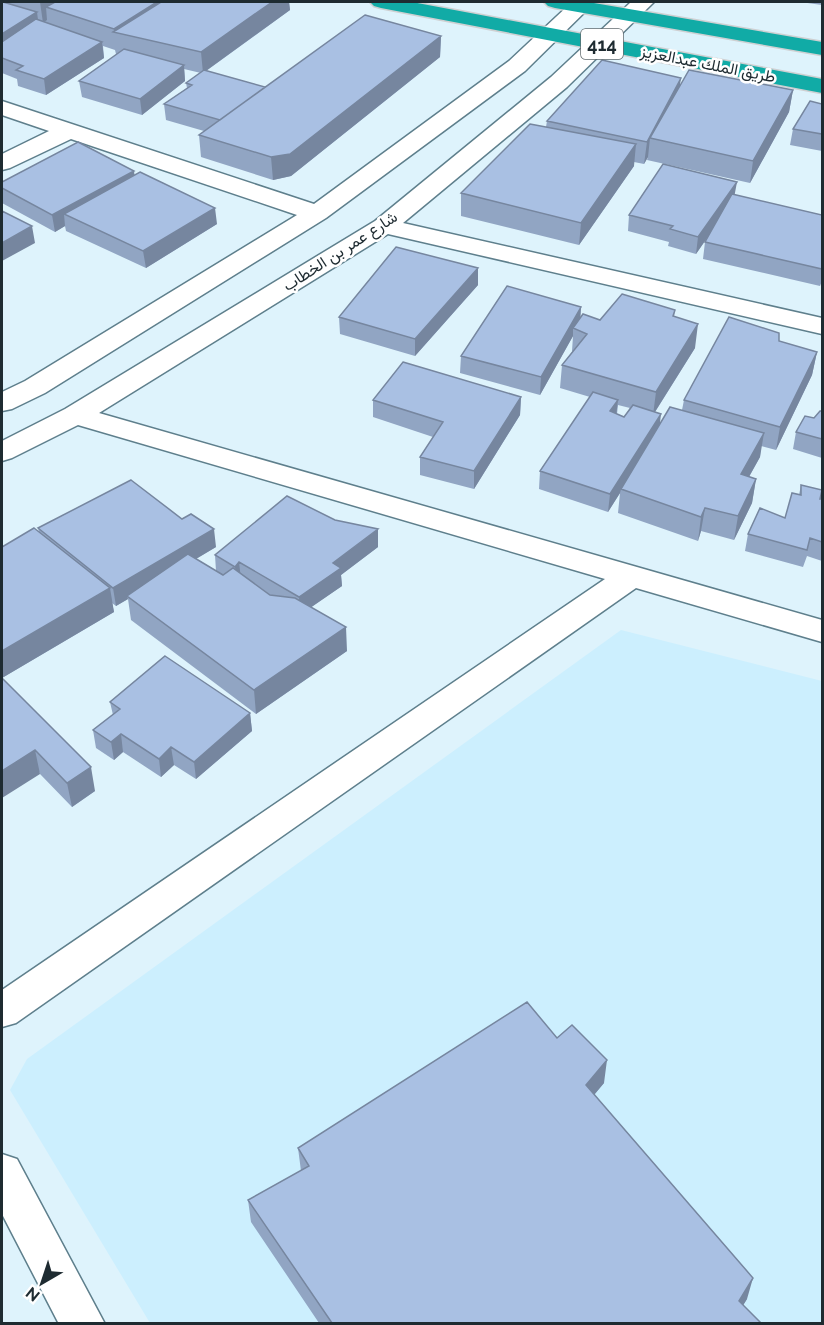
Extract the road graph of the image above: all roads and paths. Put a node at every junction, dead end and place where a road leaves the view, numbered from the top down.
1 (381, 2) edge
2 (555, 2) edge
3 (581, 4) edge
4 (636, 8) edge
5 (550, 34) junction
6 (600, 43) junction
7 (822, 49) edge
8 (822, 86) edge
9 (2, 108) edge
10 (69, 131) junction
11 (2, 164) edge
12 (317, 213) junction
13 (384, 226) junction
14 (822, 326) edge
15 (2, 403) edge
16 (75, 415) junction
17 (2, 452) edge
18 (632, 576) junction
19 (822, 632) edge
20 (2, 1011) edge
21 (2, 1173) edge
22 (83, 1323) edge

1 - 5 highway, طريق الملك عبدالعزيز / 414
2 - 3 highway, طريق الملك عبدالعزيز / 414
3 - 4 highway, طريق الملك عبدالعزيز / 414
3 - 5 street
4 - 6 street, شارع عمر بن الخطاب
4 - 7 highway, طريق الملك عبدالعزيز / 414
5 - 6 highway, طريق الملك عبدالعزيز / 414
5 - 12 street
6 - 8 highway, طريق الملك عبدالعزيز / 414
6 - 13 street, شارع عمر بن الخطاب
9 - 10 street
10 - 11 street
10 - 12 street
12 - 15 street
13 - 14 street
13 - 16 street, شارع عمر بن الخطاب
16 - 17 street, شارع عمر بن الخطاب
16 - 18 street
18 - 19 street
18 - 20 street
21 - 22 street

